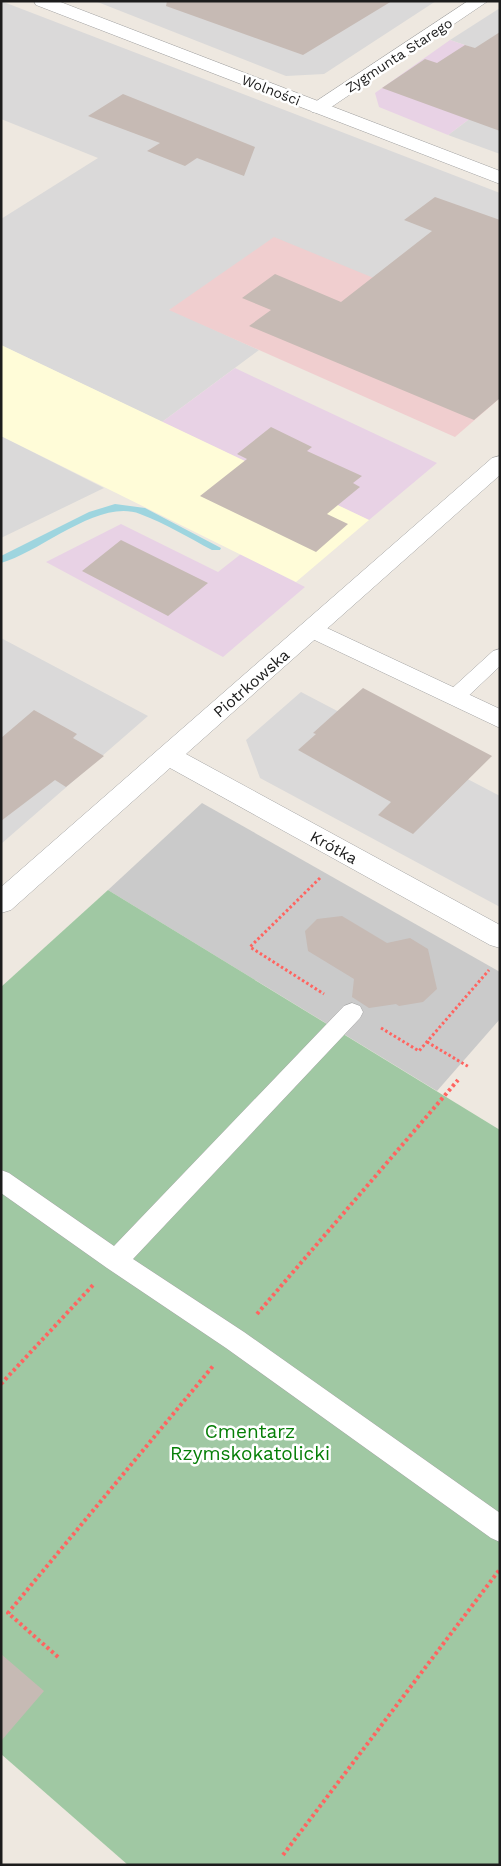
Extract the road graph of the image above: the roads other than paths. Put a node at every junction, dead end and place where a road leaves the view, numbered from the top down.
1 (42, 1) edge
2 (480, 1) edge
3 (318, 108) junction
4 (500, 178) edge
5 (500, 464) edge
6 (312, 629) junction
7 (500, 655) edge
8 (455, 697) junction
9 (500, 719) edge
10 (168, 756) junction
11 (1, 903) edge
12 (500, 938) edge
13 (352, 1012) road end
14 (1, 1180) edge
15 (116, 1261) junction
16 (500, 1529) edge

1 - 3 street, Wolności
2 - 3 street, Zygmunta Starego
3 - 4 street, Wolności
5 - 6 street, Piotrkowska
6 - 8 street
6 - 10 street, Piotrkowska
7 - 8 lane
8 - 9 street
10 - 11 street, Piotrkowska
10 - 12 street, Krótka
13 - 15 lane
14 - 15 lane
15 - 16 lane

